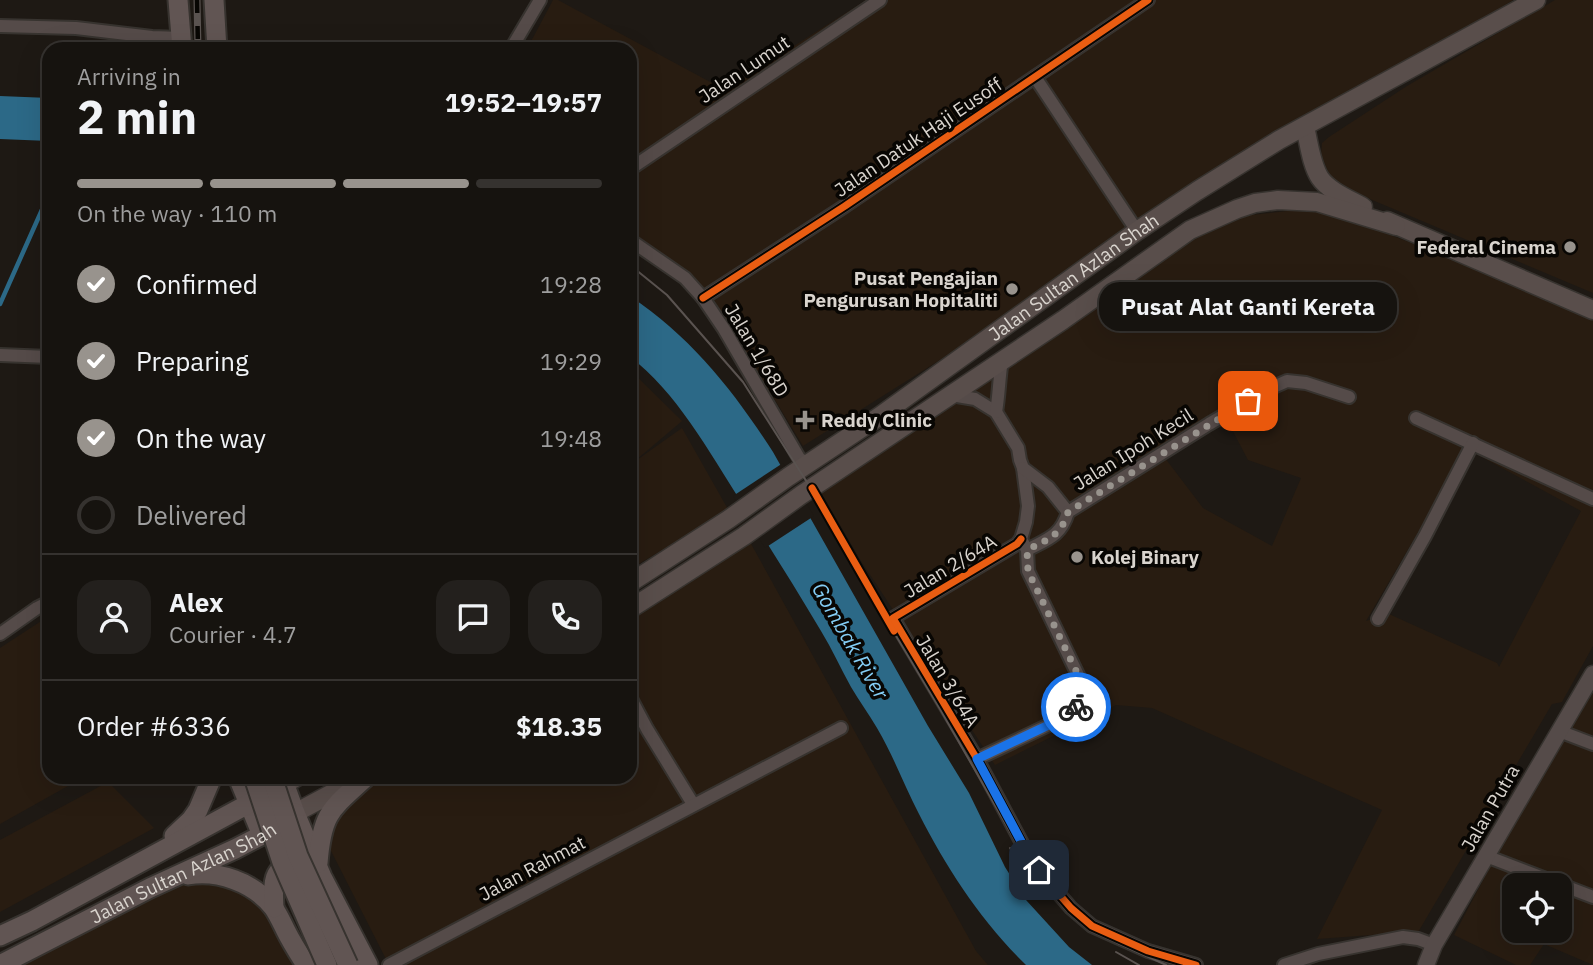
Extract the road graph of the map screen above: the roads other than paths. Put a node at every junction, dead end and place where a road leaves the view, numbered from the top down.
1 (178, 0) edge
2 (214, 0) edge
3 (540, 0) edge
4 (880, 0) edge
5 (1148, 0) edge
6 (1536, 0) edge
7 (0, 26) edge
8 (173, 42) edge
9 (181, 42) edge
10 (217, 42) edge
11 (514, 42) edge
12 (1035, 77) junction
13 (1305, 127) junction
14 (637, 164) edge
15 (1396, 226) junction
16 (1137, 231) junction
17 (637, 245) edge
18 (703, 298) junction
19 (1591, 304) edge
20 (0, 355) edge
21 (42, 357) edge
22 (1002, 360) junction
23 (951, 394) junction
24 (1349, 397) dead end
25 (996, 412) junction
26 (1416, 418) dead end
27 (1473, 443) junction
28 (807, 464) junction
29 (1023, 468) junction
30 (1593, 499) edge
31 (1068, 512) junction
32 (1024, 545) junction
33 (637, 578) edge
34 (637, 605) edge
35 (42, 606) edge
36 (893, 618) joint
37 (1378, 619) dead end
38 (0, 634) edge
39 (1593, 674) edge
40 (637, 710) edge
41 (841, 728) dead end
42 (1559, 731) junction
43 (1593, 744) edge
44 (977, 759) junction
45 (209, 784) edge
46 (241, 784) edge
47 (256, 784) edge
48 (276, 784) edge
49 (285, 784) edge
50 (286, 784) edge
51 (351, 784) edge
52 (357, 784) edge
53 (248, 803) junction
54 (693, 804) junction
55 (295, 813) junction
56 (262, 835) junction
57 (155, 853) junction
58 (1486, 856) junction
59 (320, 872) junction
60 (180, 876) junction
61 (1593, 897) edge
62 (274, 908) junction
63 (0, 936) edge
64 (1434, 945) junction
65 (0, 965) edge
66 (306, 965) edge
67 (327, 965) edge
68 (348, 965) edge
69 (368, 965) edge
70 (389, 965) edge
71 (1196, 965) edge
72 (1284, 965) edge
73 (1426, 965) edge

1 - 9 main road
2 - 10 main road
3 - 11 street
4 - 14 street, Jalan Lumut
5 - 12 street, Jalan Datuk Haji Eusoff
6 - 13 main road, Jalan Sultan Azlan Shah
7 - 8 street
12 - 16 street
12 - 18 street, Jalan Datuk Haji Eusoff
13 - 15 main road
13 - 16 main road, Jalan Sultan Azlan Shah
15 - 19 main road
15 - 22 main road, Jalan Sultan Azlan Shah
16 - 28 main road, Jalan Sultan Azlan Shah
17 - 18 street, Jalan 1/68D
18 - 28 street, Jalan 1/68D
20 - 21 street
22 - 23 main road, Jalan Sultan Azlan Shah
22 - 25 street
23 - 25 street
23 - 34 main road, Jalan Sultan Azlan Shah
24 - 31 street, Jalan Ipoh Kecil
25 - 29 street
26 - 27 street
27 - 30 street
27 - 37 street
28 - 33 main road, Jalan Sultan Azlan Shah
29 - 31 street
29 - 32 street
31 - 32 street, Jalan Ipoh Kecil
32 - 36 street, Jalan 2/64A
32 - 44 street
35 - 38 street
36 - 44 street, Jalan 3/64A
39 - 42 street, Jalan Putra
40 - 54 street
41 - 54 street, Jalan Rahmat
42 - 43 street
42 - 58 street, Jalan Putra
44 - 71 street, Jalan 3/64A
45 - 57 main road
46 - 53 main road
47 - 67 main road, bridge
48 - 53 main road, Jalan Sultan Azlan Shah
49 - 68 main road, bridge
50 - 55 main road
51 - 55 main road, Jalan Sultan Azlan Shah
52 - 59 main road
53 - 56 main road
53 - 57 main road, Jalan Sultan Azlan Shah
54 - 70 street, Jalan Rahmat
55 - 56 main road, Jalan Sultan Azlan Shah
55 - 59 main road
56 - 60 main road, Jalan Sultan Azlan Shah
57 - 63 main road, Jalan Sultan Azlan Shah
58 - 61 street
58 - 64 street, Jalan Putra
59 - 62 main road
59 - 69 main road
60 - 62 main road
60 - 65 main road, Jalan Sultan Azlan Shah
62 - 66 main road
64 - 72 street
64 - 73 street, Jalan Putra

